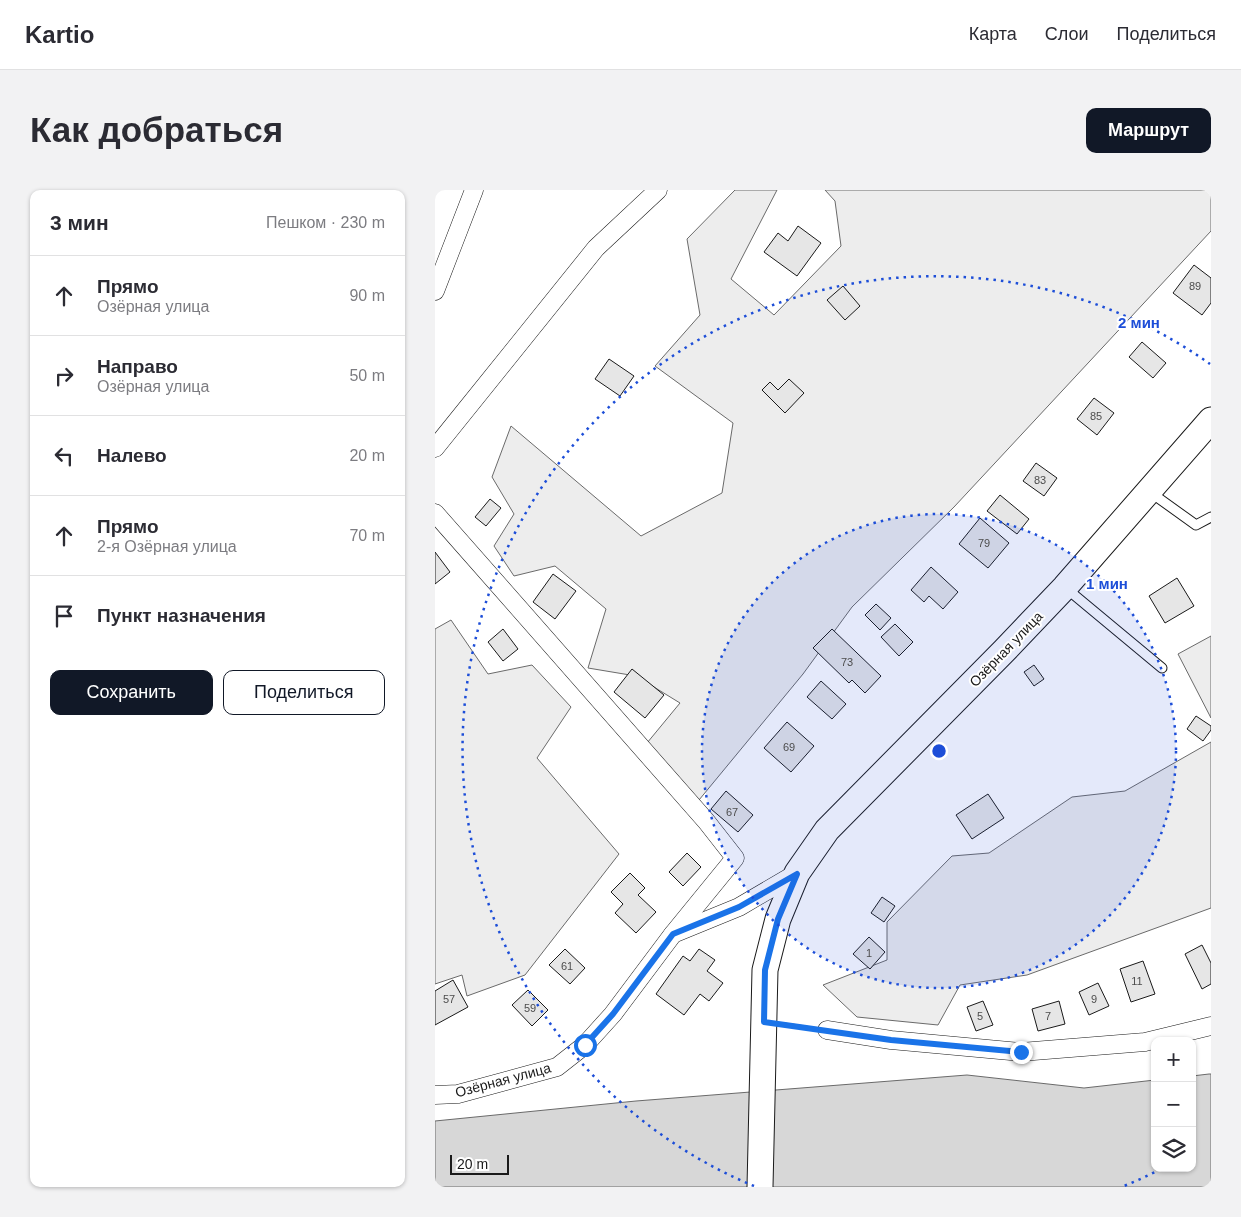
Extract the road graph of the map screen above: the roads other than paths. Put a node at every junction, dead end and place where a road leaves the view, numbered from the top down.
1 (474, 190) edge
2 (658, 190) edge
3 (435, 291) edge
4 (1211, 420) edge
5 (435, 448) edge
6 (1150, 492) junction
7 (435, 513) edge
8 (1211, 517) edge
9 (1065, 587) junction
10 (1162, 668) dead end
11 (797, 874) junction
12 (673, 934) junction
13 (1211, 1026) edge
14 (827, 1030) road end
15 (435, 1094) edge
16 (760, 1187) edge

1 - 3 street
2 - 5 street
4 - 6 street, Озёрная улица
6 - 8 lane
6 - 9 street, Озёрная улица
7 - 12 street
9 - 10 lane
9 - 11 street, Озёрная улица
11 - 12 street, Озёрная улица
11 - 16 street, Озёрная улица
12 - 15 street, Озёрная улица
13 - 14 street

